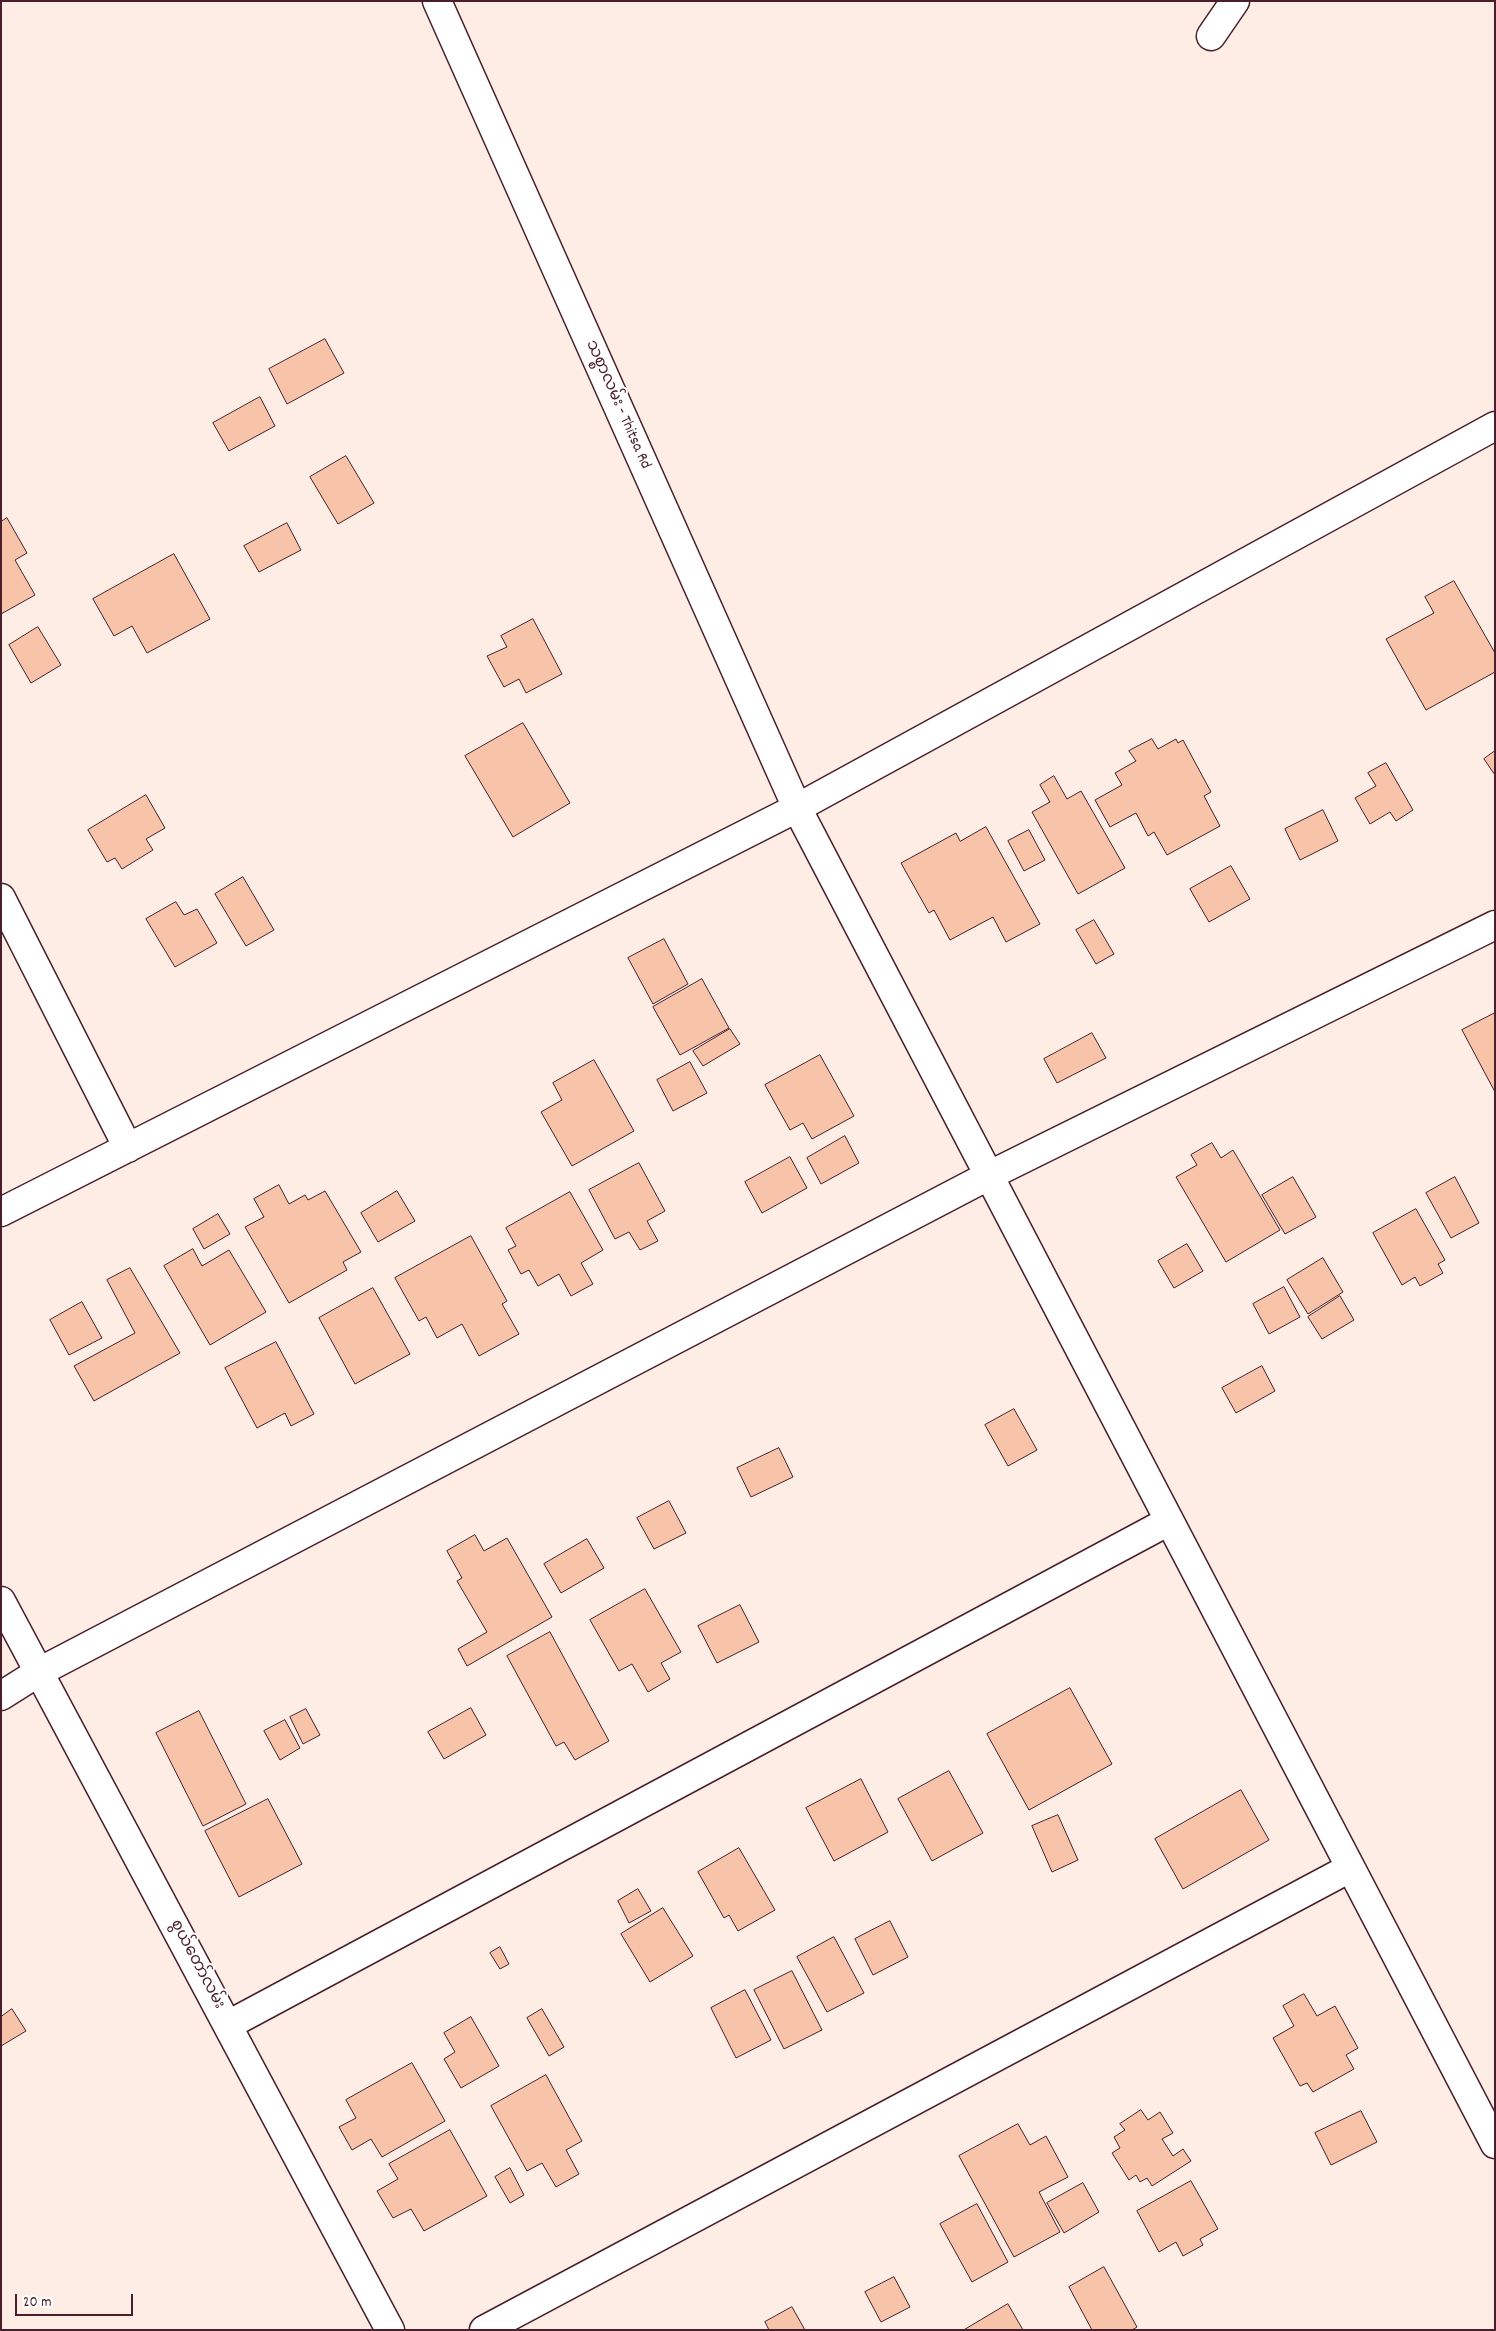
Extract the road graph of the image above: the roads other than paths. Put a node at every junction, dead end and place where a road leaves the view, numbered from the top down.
1 (437, 1) edge
2 (1235, 1) edge
3 (1211, 36) dead end
4 (1495, 426) edge
5 (797, 808) junction
6 (1, 898) edge
7 (1495, 925) edge
8 (128, 1148) junction
9 (988, 1176) junction
10 (1, 1212) edge
11 (1170, 1521) junction
12 (1, 1601) edge
13 (39, 1672) junction
14 (1, 1696) edge
15 (1350, 1868) junction
16 (228, 2025) junction
17 (1495, 2144) edge
18 (390, 2330) edge
19 (484, 2330) edge

1 - 5 street, သစ္စာလမ်း - Thitsa Rd
2 - 3 street
4 - 5 street
5 - 8 street
5 - 9 street, သစ္စာလမ်း - Thitsa Rd
6 - 8 street
7 - 9 street
8 - 10 street
9 - 11 street, သစ္စာလမ်း - Thitsa Rd
9 - 13 street
11 - 15 street, သစ္စာလမ်း - Thitsa Rd
11 - 16 street
12 - 13 street, စွယ်တော်လမ်း
13 - 14 street
13 - 16 street, စွယ်တော်လမ်း
15 - 17 street, သစ္စာလမ်း - Thitsa Rd
15 - 19 street
16 - 18 street, စွယ်တော်လမ်း

